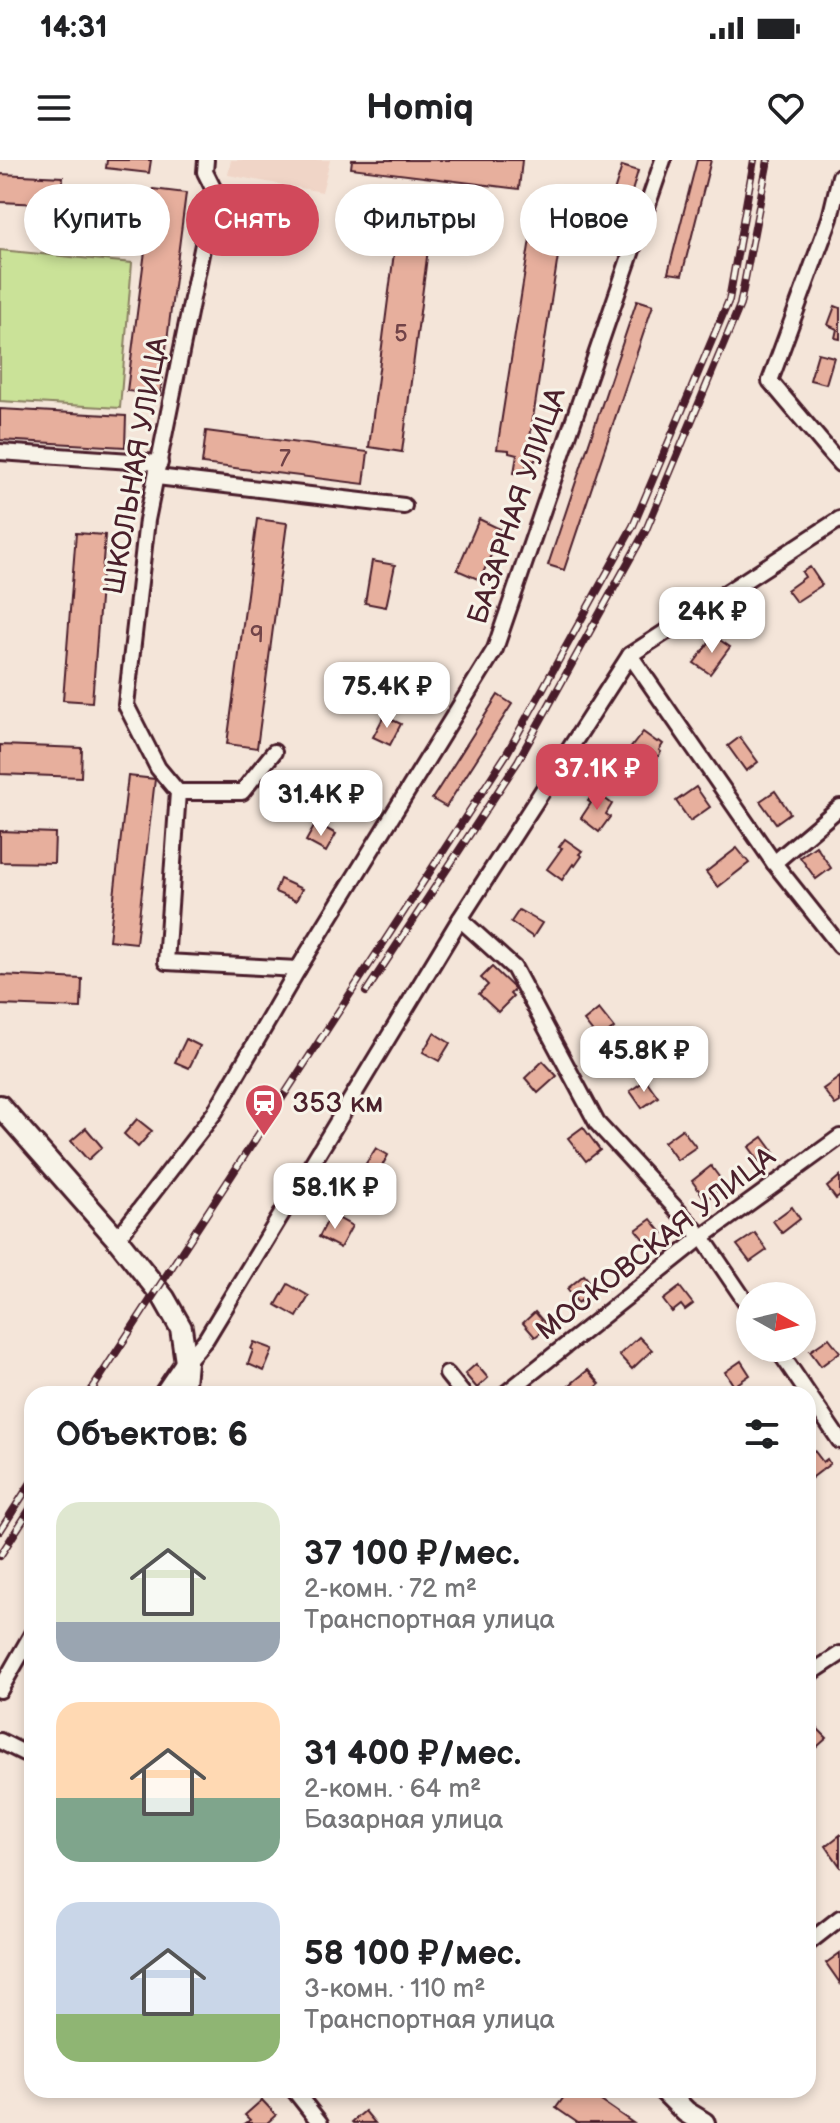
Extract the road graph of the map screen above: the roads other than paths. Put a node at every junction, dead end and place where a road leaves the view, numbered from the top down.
1 (206, 160) edge
2 (663, 160) edge
3 (840, 176) edge
4 (0, 452) edge
5 (840, 464) edge
6 (158, 470) junction
7 (404, 506) dead end
8 (840, 519) edge
9 (630, 655) junction
10 (274, 752) dead end
11 (178, 792) junction
12 (840, 807) edge
13 (774, 863) junction
14 (460, 919) junction
15 (840, 946) edge
16 (298, 969) junction
17 (0, 1106) edge
18 (840, 1137) edge
19 (702, 1237) junction
20 (117, 1239) junction
21 (736, 1287) edge
22 (186, 1362) junction
23 (786, 1362) edge
24 (447, 1374) dead end
25 (170, 1386) edge
26 (184, 1386) edge
27 (457, 1386) edge
28 (515, 1386) edge
29 (803, 1386) edge
30 (816, 1406) edge
31 (840, 1441) edge
32 (24, 1648) edge
33 (840, 1654) edge
34 (816, 1670) edge
35 (0, 1690) edge
36 (0, 1741) edge
37 (24, 1753) edge
38 (840, 1918) edge
39 (816, 1937) edge
40 (300, 2098) edge
41 (672, 2098) edge
42 (320, 2123) edge
43 (704, 2123) edge

1 - 6 street, ШКОЛЬНАЯ УЛИЦА
2 - 16 street, БАЗАРНАЯ УЛИЦА
3 - 5 street
4 - 6 street
6 - 7 street
6 - 11 street, ШКОЛЬНАЯ УЛИЦА
8 - 9 street
9 - 13 street
9 - 14 street
10 - 11 street
11 - 16 street
12 - 13 street
13 - 15 street
14 - 19 street
14 - 22 street
16 - 20 street, БАЗАРНАЯ УЛИЦА
17 - 20 main road
18 - 19 street, МОСКОВСКАЯ УЛИЦА
19 - 21 street
19 - 28 street, МОСКОВСКАЯ УЛИЦА
20 - 22 main road
22 - 25 main road
22 - 26 main road
23 - 29 street
24 - 27 street
30 - 31 street
32 - 35 street
33 - 34 street
36 - 37 street
38 - 39 street
40 - 42 street
41 - 43 main road

